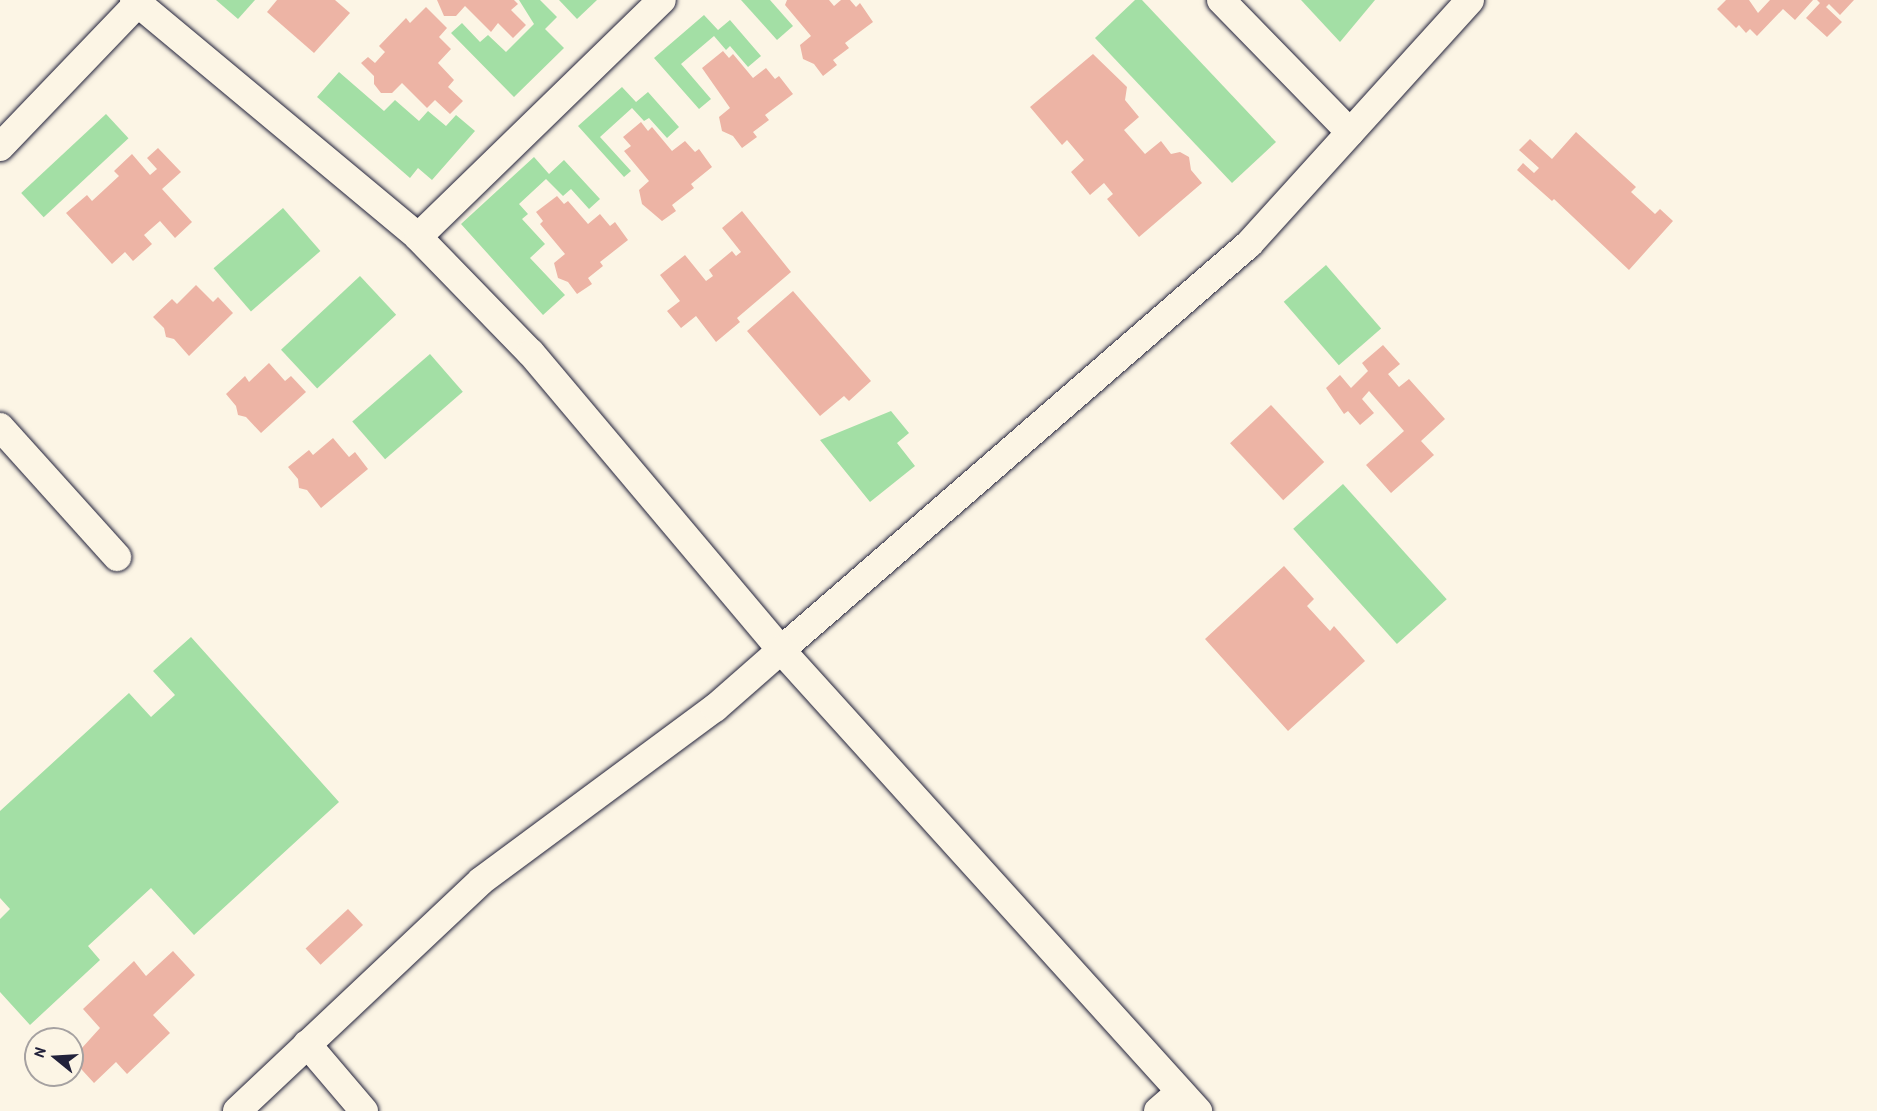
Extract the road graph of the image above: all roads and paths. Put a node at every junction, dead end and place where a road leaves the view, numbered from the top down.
1 (662, 0) edge
2 (1221, 0) edge
3 (1470, 0) edge
4 (138, 1) edge
5 (1350, 132) junction
6 (0, 147) edge
7 (418, 237) junction
8 (0, 427) edge
9 (117, 557) dead end
10 (781, 650) junction
11 (307, 1044) junction
12 (1189, 1101) edge
13 (237, 1111) edge
14 (364, 1111) edge
15 (1158, 1111) edge

1 - 7 street
2 - 5 street
3 - 5 street
4 - 6 street
4 - 7 street
5 - 10 street
7 - 10 street
8 - 9 street
10 - 11 street
10 - 12 street
11 - 13 street
11 - 14 street
12 - 15 street

